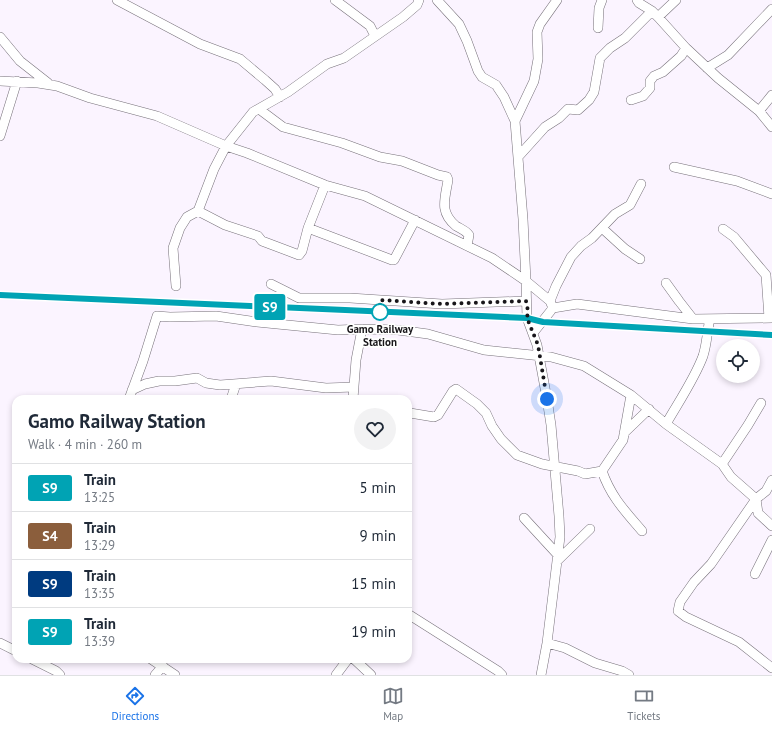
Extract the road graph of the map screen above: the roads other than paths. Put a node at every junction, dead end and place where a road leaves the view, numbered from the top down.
1 (117, 0) edge
2 (335, 0) edge
3 (419, 0) edge
4 (437, 0) edge
5 (557, 0) edge
6 (602, 0) edge
7 (638, 0) edge
8 (676, 0) edge
9 (772, 9) edge
10 (655, 14) junction
11 (598, 28) dead end
12 (376, 36) junction
13 (0, 37) edge
14 (686, 48) junction
15 (708, 68) junction
16 (0, 81) edge
17 (18, 81) junction
18 (49, 85) junction
19 (772, 95) edge
20 (280, 97) junction
21 (631, 100) dead end
22 (259, 109) junction
23 (759, 112) junction
24 (515, 121) junction
25 (772, 126) edge
26 (0, 136) edge
27 (226, 146) junction
28 (518, 157) junction
29 (674, 166) dead end
30 (641, 184) dead end
31 (325, 185) junction
32 (772, 194) edge
33 (198, 211) junction
34 (415, 220) junction
35 (308, 228) junction
36 (602, 228) junction
37 (723, 229) dead end
38 (467, 246) junction
39 (640, 259) dead end
40 (526, 281) junction
41 (666, 283) dead end
42 (271, 284) dead end
43 (176, 286) dead end
44 (526, 301) junction
45 (551, 304) junction
46 (770, 318) edge
47 (693, 319) junction
48 (710, 319) junction
49 (362, 329) junction
50 (533, 332) junction
51 (540, 356) junction
52 (236, 384) junction
53 (354, 388) junction
54 (131, 394) edge
55 (232, 395) edge
56 (353, 395) edge
57 (631, 395) junction
58 (761, 403) dead end
59 (649, 409) junction
60 (412, 413) edge
61 (666, 424) junction
62 (624, 433) junction
63 (722, 464) junction
64 (555, 466) junction
65 (602, 471) junction
66 (772, 480) edge
67 (769, 489) edge
68 (756, 499) junction
69 (524, 518) dead end
70 (772, 526) edge
71 (590, 529) dead end
72 (642, 531) dead end
73 (772, 540) edge
74 (558, 558) junction
75 (756, 574) dead end
76 (412, 617) edge
77 (0, 642) edge
78 (547, 643) junction
79 (12, 649) edge
80 (39, 663) edge
81 (158, 663) edge
82 (345, 663) edge
83 (358, 663) edge
84 (163, 666) junction
85 (772, 668) edge
86 (60, 675) edge
87 (155, 675) edge
88 (175, 675) edge
89 (336, 675) edge
90 (371, 675) edge
91 (502, 675) edge
92 (541, 675) edge
93 (629, 675) edge

1 - 20 street
2 - 12 street
3 - 12 street
4 - 24 street
5 - 24 street
6 - 11 street
7 - 10 street
8 - 10 street
9 - 15 street
10 - 14 street
10 - 28 street
12 - 20 street
13 - 18 street
14 - 15 street
14 - 21 street
15 - 23 street
16 - 17 street
17 - 18 street
17 - 26 street
18 - 27 street
19 - 23 street
20 - 22 street
22 - 27 street
22 - 38 street
23 - 25 street
24 - 28 street
27 - 31 street
27 - 33 street
28 - 40 street
29 - 32 street
30 - 36 street
31 - 34 street
31 - 35 street
33 - 35 street
33 - 43 street
34 - 35 street
34 - 38 street
36 - 39 street
36 - 45 street
37 - 46 street
38 - 40 street
40 - 44 street
40 - 45 street
41 - 47 street
42 - 44 street
44 - 50 street
45 - 47 street
45 - 50 street
46 - 48 street
47 - 48 street
48 - 61 street
49 - 51 street
49 - 53 street
49 - 54 street
50 - 51 street
51 - 57 street
51 - 64 street
52 - 53 street
52 - 54 street
52 - 55 street
53 - 56 street
57 - 59 street
57 - 62 street
58 - 63 street
59 - 61 street
59 - 62 street
60 - 64 street
61 - 63 street
62 - 65 street
63 - 68 street
64 - 65 street
64 - 74 street
65 - 72 street
66 - 67 street
67 - 68 street
68 - 70 street
68 - 85 street
69 - 74 street
71 - 74 street
73 - 75 street
74 - 78 street
76 - 91 street
77 - 79 street
78 - 92 street
78 - 93 street
80 - 86 street
81 - 84 street
82 - 89 street
83 - 90 street
84 - 87 street
84 - 88 street

